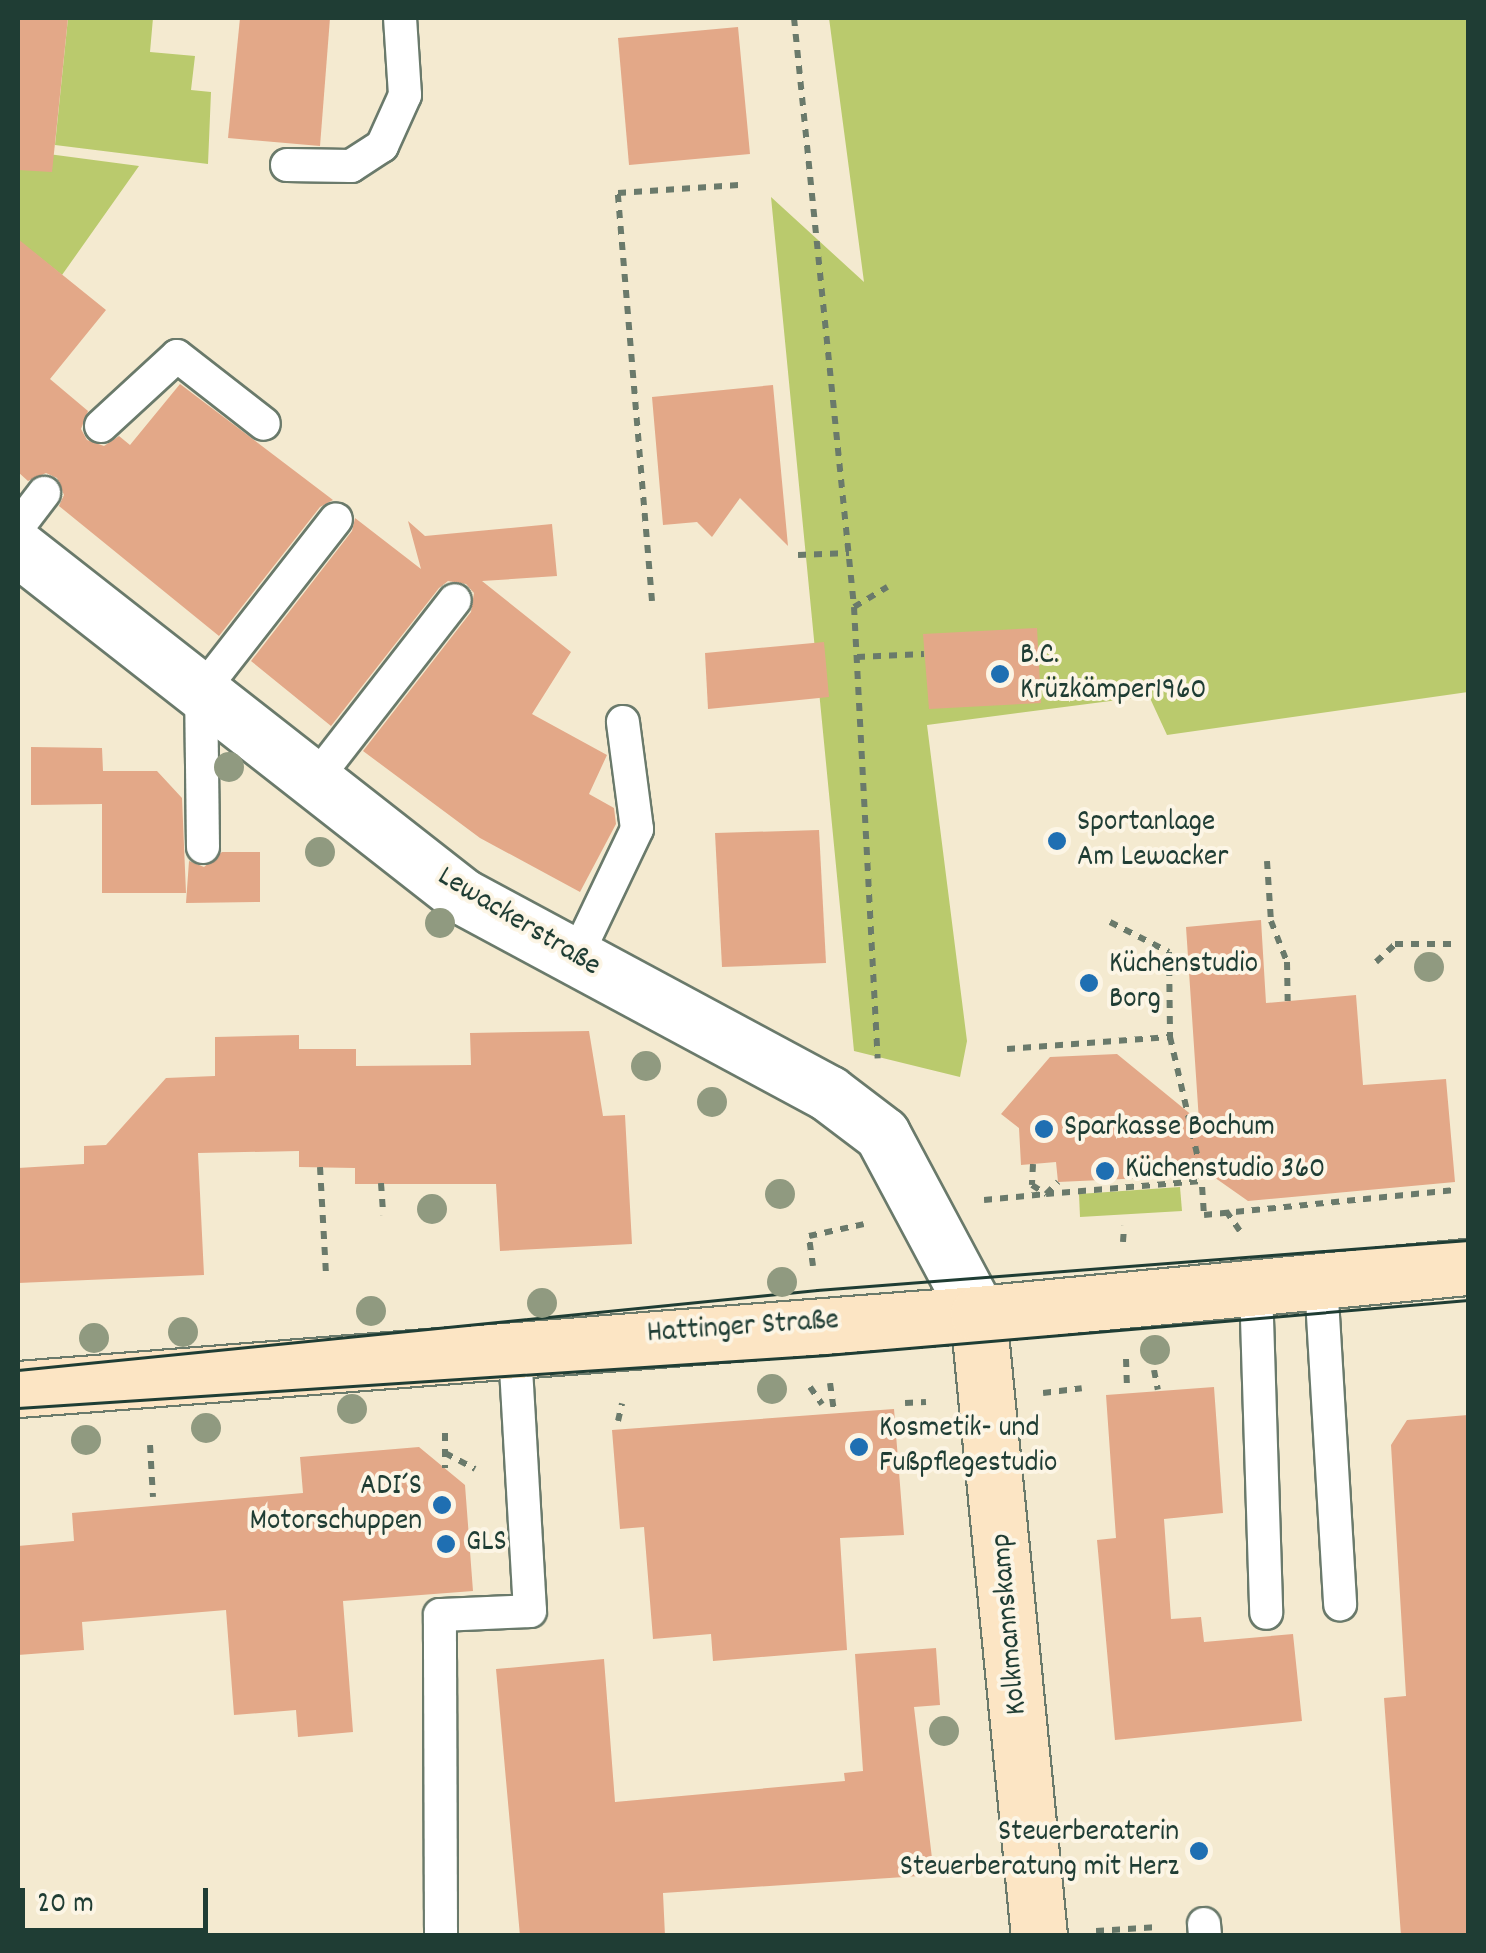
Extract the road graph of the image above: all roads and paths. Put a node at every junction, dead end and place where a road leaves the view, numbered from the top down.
1 (400, 18) edge
2 (794, 18) edge
3 (286, 165) dead end
4 (739, 185) dead end
5 (264, 424) dead end
6 (101, 426) dead end
7 (44, 493) dead end
8 (336, 519) dead end
9 (18, 527) edge
10 (18, 548) edge
11 (850, 553) junction
12 (798, 555) dead end
13 (888, 587) dead end
14 (455, 600) dead end
15 (652, 601) dead end
16 (854, 607) junction
17 (924, 654) dead end
18 (856, 657) junction
19 (201, 692) junction
20 (623, 722) dead end
21 (314, 780) junction
22 (203, 847) dead end
23 (1267, 861) dead end
24 (1110, 922) dead end
25 (1459, 944) dead end
26 (575, 959) junction
27 (1376, 962) dead end
28 (1288, 1001) dead end
29 (1170, 1037) junction
30 (1007, 1049) dead end
31 (882, 1134) junction
32 (1033, 1164) dead end
33 (320, 1167) dead end
34 (1202, 1181) junction
35 (1058, 1182) dead end
36 (381, 1184) dead end
37 (1046, 1194) junction
38 (1000, 1198) dead end
39 (1443, 1202) dead end
40 (1226, 1210) junction
41 (383, 1215) dead end
42 (850, 1227) dead end
43 (1240, 1232) dead end
44 (1468, 1268) edge
45 (814, 1269) dead end
46 (326, 1276) dead end
47 (1321, 1282) junction
48 (1256, 1287) junction
49 (978, 1314) junction
50 (515, 1347) junction
51 (1154, 1370) dead end
52 (806, 1382) dead end
53 (18, 1389) edge
54 (1158, 1390) dead end
55 (623, 1397) dead end
56 (923, 1402) dead end
57 (905, 1403) dead end
58 (822, 1404) dead end
59 (618, 1420) dead end
60 (445, 1433) dead end
61 (150, 1445) dead end
62 (445, 1468) dead end
63 (153, 1496) dead end
64 (1340, 1604) dead end
65 (1266, 1613) dead end
66 (1205, 1930) edge
67 (1040, 1935) edge
68 (441, 1936) edge

1 - 3 lane
2 - 11 path
4 - 15 path
5 - 6 lane
7 - 9 lane
8 - 19 lane
10 - 19 street, Lewackerstraße
11 - 12 path
11 - 16 path
13 - 16 path
14 - 21 lane
16 - 18 path
17 - 18 path
18 - 31 path
19 - 21 street, Lewackerstraße
19 - 22 lane
20 - 26 lane
21 - 26 street, Lewackerstraße
23 - 28 path
24 - 29 path
25 - 27 path
26 - 31 street, Lewackerstraße
29 - 30 path
29 - 34 path
31 - 49 street, Lewackerstraße
32 - 37 path
33 - 46 path
34 - 37 path
34 - 40 path
35 - 37 path
36 - 41 path
37 - 38 path
39 - 40 path
40 - 43 path
42 - 45 path
44 - 47 street, Hattinger Straße
47 - 48 street, Hattinger Straße
47 - 64 lane
48 - 49 street, Hattinger Straße
48 - 65 lane
49 - 50 street, Hattinger Straße
49 - 67 street, Kolkmannskamp
50 - 53 street, Hattinger Straße
50 - 68 lane
51 - 54 path
52 - 58 path
55 - 59 path
56 - 57 path
60 - 62 path
61 - 63 path
66 - 67 path

